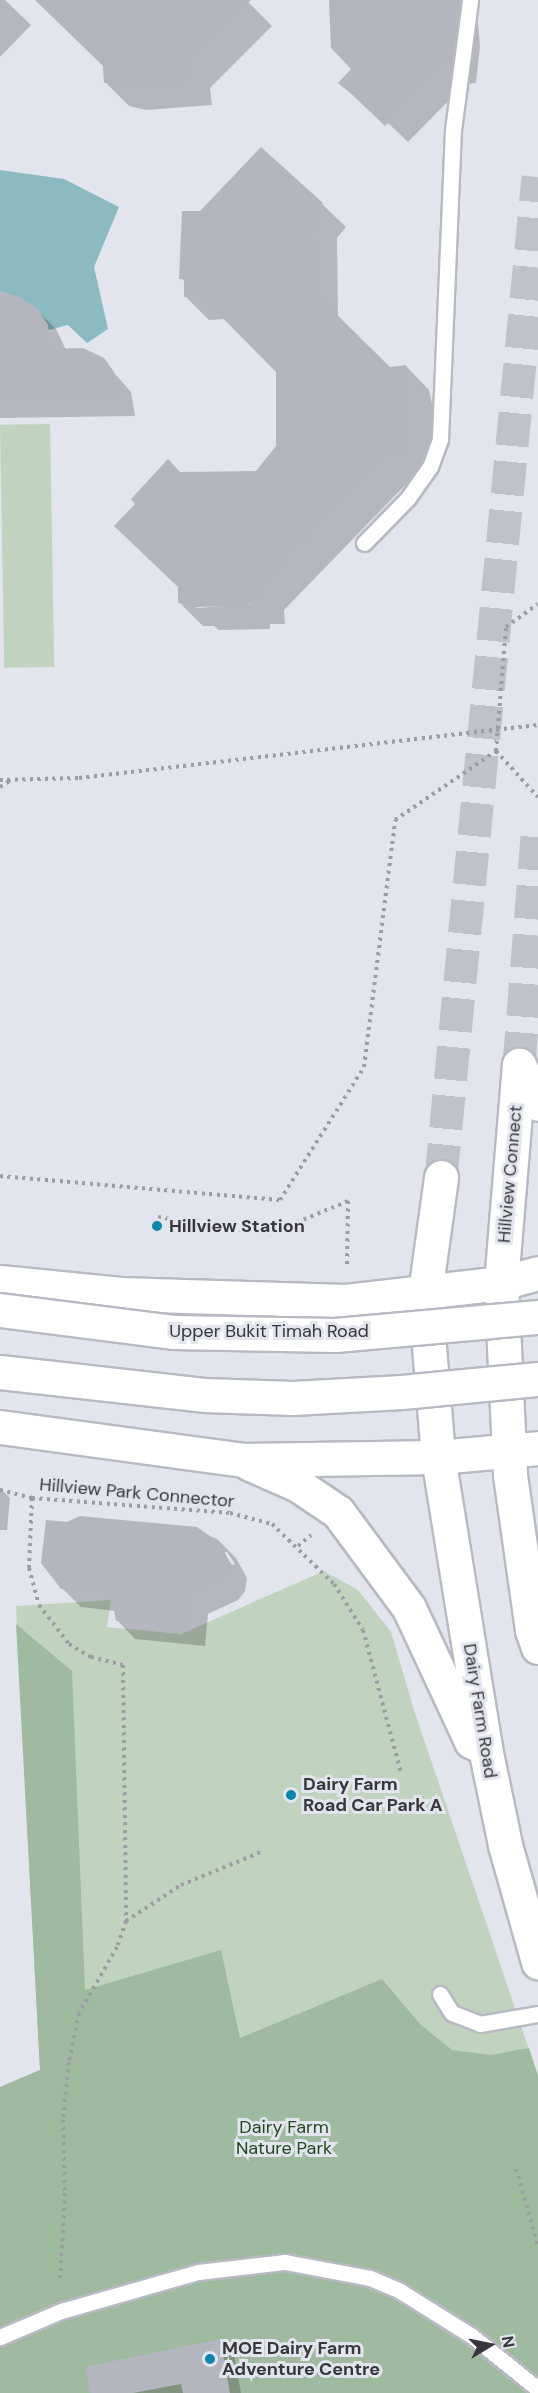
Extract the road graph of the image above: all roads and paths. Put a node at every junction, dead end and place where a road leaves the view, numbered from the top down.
1 (470, 0) edge
2 (364, 543) dead end
3 (538, 604) edge
4 (538, 725) edge
5 (495, 730) junction
6 (496, 751) junction
7 (0, 780) edge
8 (11, 780) junction
9 (0, 786) edge
10 (538, 797) edge
11 (538, 1104) edge
12 (0, 1176) edge
13 (441, 1178) tunnel mouth
14 (348, 1202) dead end
15 (158, 1217) dead end
16 (538, 1273) edge
17 (0, 1282) edge
18 (501, 1283) junction
19 (425, 1293) junction
20 (0, 1310) edge
21 (538, 1317) edge
22 (0, 1372) edge
23 (538, 1379) edge
24 (0, 1427) edge
25 (524, 1450) edge
26 (438, 1457) junction
27 (243, 1460) junction
28 (0, 1490) edge
29 (32, 1498) junction
30 (536, 1626) edge
31 (484, 1748) junction
32 (401, 1773) dead end
33 (261, 1852) dead end
34 (126, 1921) junction
35 (538, 1962) edge
36 (440, 1994) dead end
37 (538, 2014) edge
38 (516, 2169) dead end
39 (538, 2246) edge
40 (61, 2311) junction
41 (0, 2337) edge
42 (538, 2389) edge

1 - 2 lane
3 - 5 path
4 - 5 path
5 - 6 path
5 - 8 path
6 - 10 path
6 - 12 path
7 - 8 path
8 - 9 path
11 - 18 main road, Hillview Connect
13 - 19 main road
14 - 15 path
16 - 18 main road
17 - 19 main road
18 - 19 main road
18 - 25 main road
19 - 26 main road, Dairy Farm Road
20 - 21 main road, Upper Bukit Timah Road, bridge
22 - 23 main road, bridge
24 - 27 main road
25 - 26 main road
25 - 30 main road
26 - 27 main road
26 - 31 main road, Dairy Farm Road
27 - 31 main road
28 - 29 path, Hillview Park Connector
29 - 32 path, Hillview Park Connector
29 - 34 path
31 - 35 main road, Dairy Farm Road
33 - 34 path
34 - 40 path
36 - 37 lane
38 - 39 path
40 - 41 lane
40 - 42 lane

